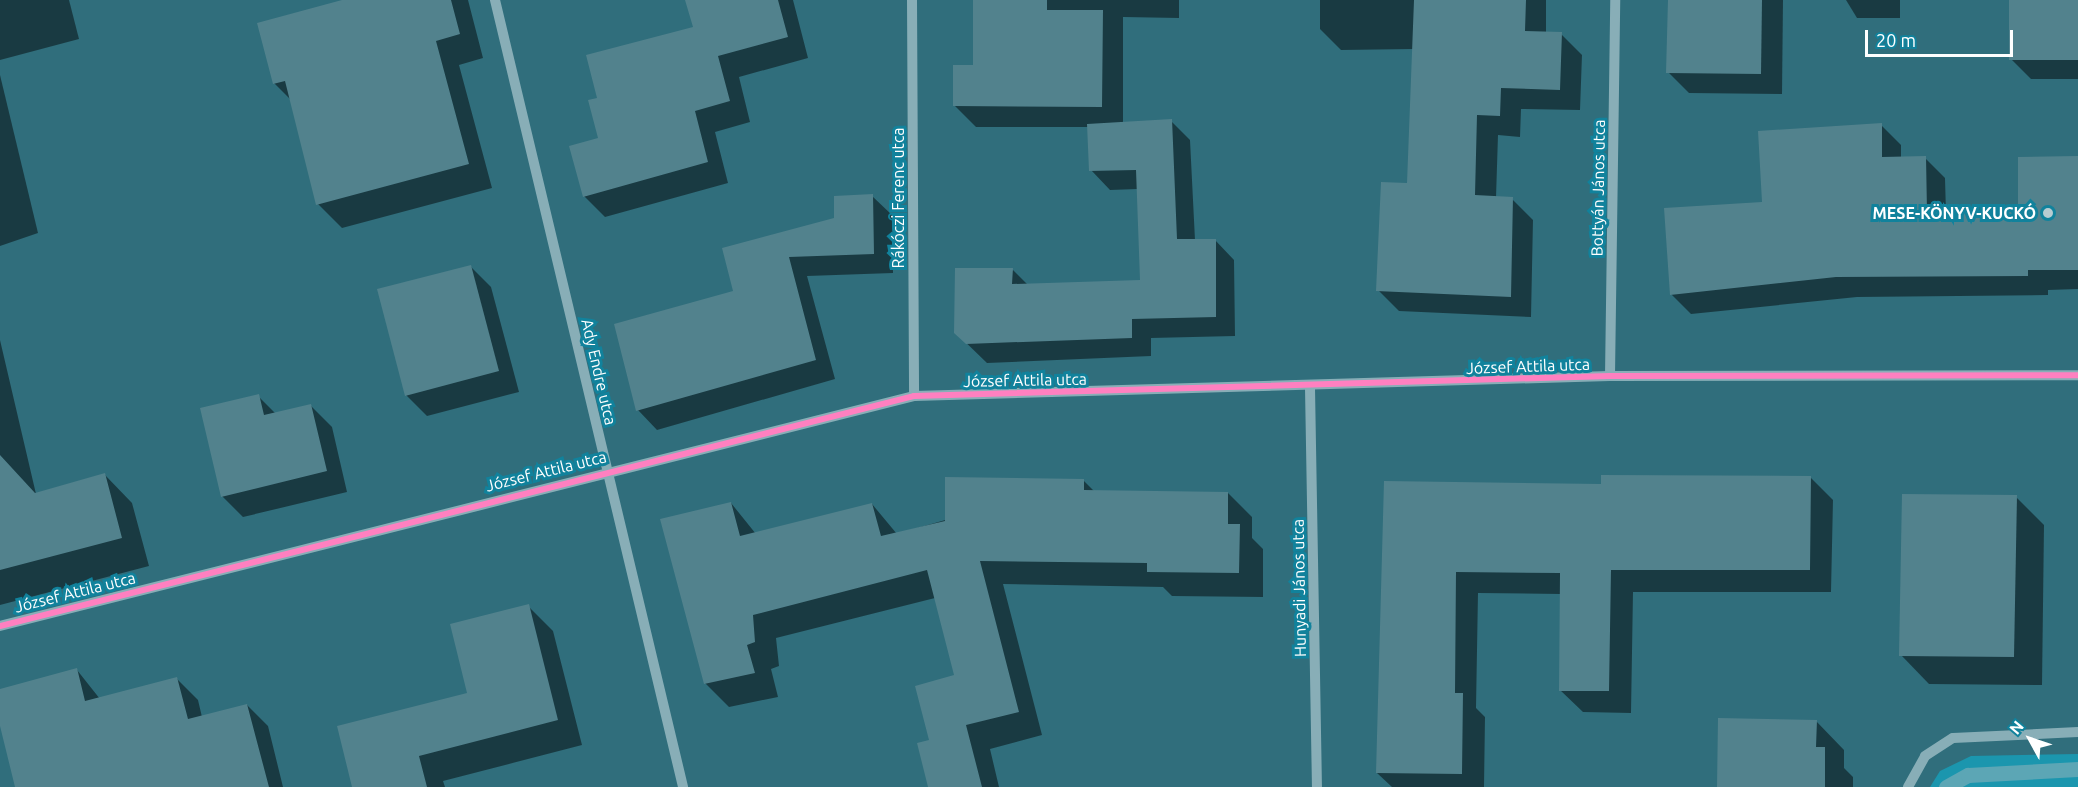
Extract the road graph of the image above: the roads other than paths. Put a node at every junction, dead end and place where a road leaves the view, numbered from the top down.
1 (495, 0) edge
2 (912, 0) edge
3 (1615, 0) edge
4 (2078, 375) edge
5 (1610, 376) junction
6 (1310, 388) junction
7 (914, 396) junction
8 (607, 469) junction
9 (0, 626) edge
10 (2078, 732) edge
11 (683, 787) edge
12 (1317, 787) edge
13 (1908, 787) edge

1 - 8 street, Ady Endre utca
2 - 7 street, Rákóczi Ferenc utca
3 - 5 street, Bottyán János utca
4 - 5 street, József Attila utca
5 - 6 street, József Attila utca
6 - 7 street, József Attila utca
6 - 12 street, Hunyadi János utca
7 - 8 street, József Attila utca
8 - 9 street, József Attila utca
8 - 11 street, Ady Endre utca
10 - 13 street

